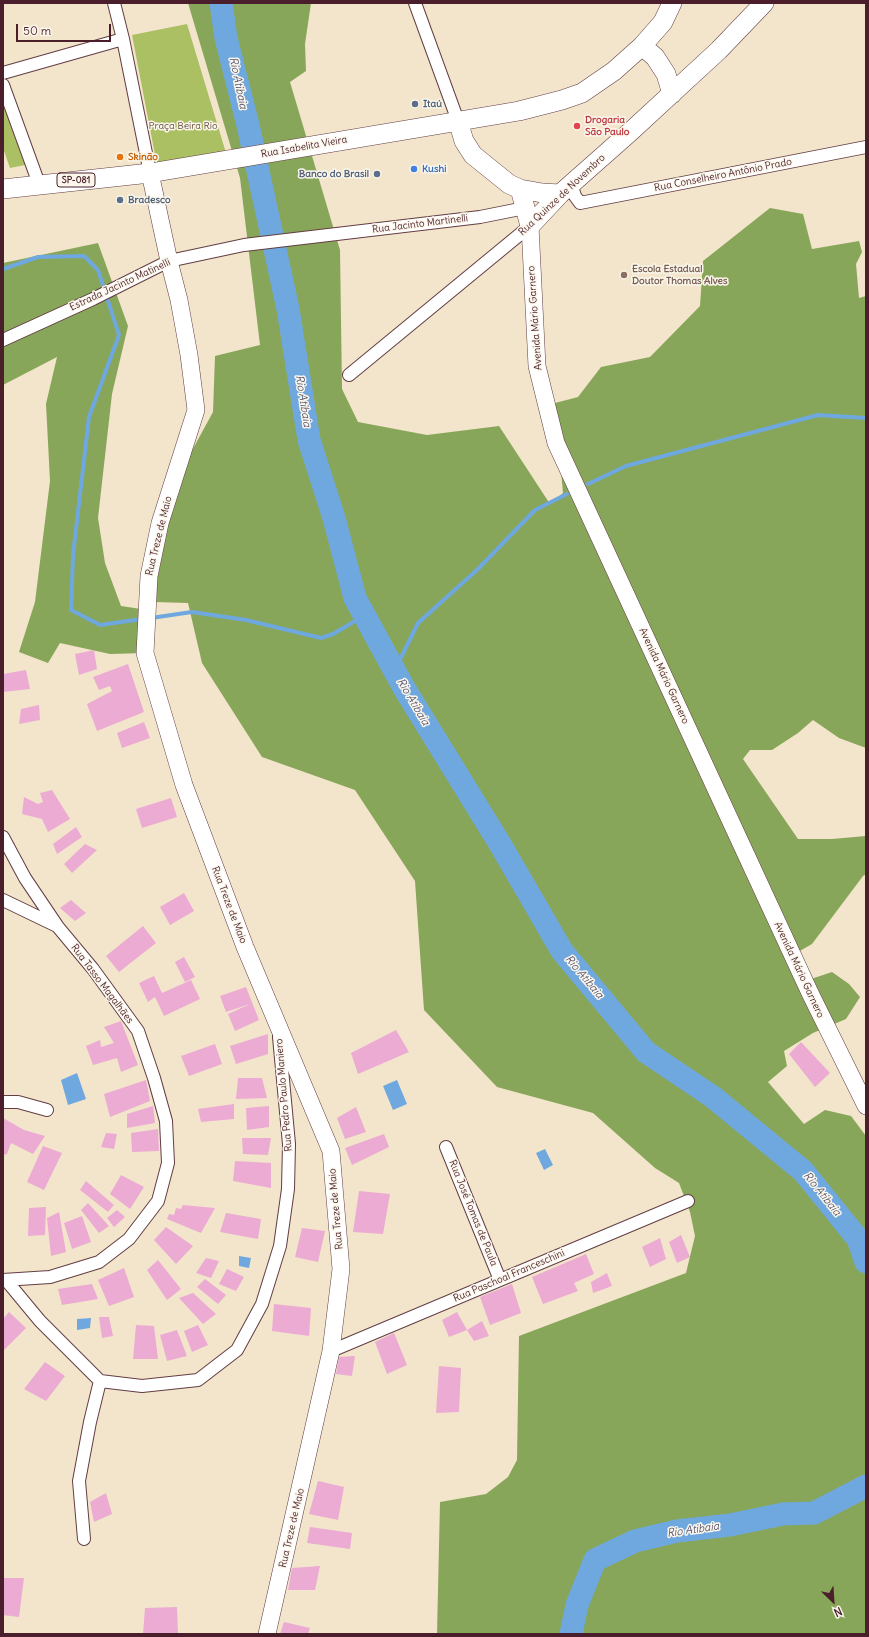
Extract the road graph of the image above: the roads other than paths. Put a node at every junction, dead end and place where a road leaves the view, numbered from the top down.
1 (114, 3) edge
2 (415, 3) edge
3 (672, 3) edge
4 (764, 3) edge
5 (123, 39) junction
6 (642, 46) junction
7 (3, 73) edge
8 (3, 85) edge
9 (672, 94) junction
10 (458, 121) junction
11 (866, 147) edge
12 (150, 173) junction
13 (4, 184) edge
14 (38, 184) junction
15 (520, 189) junction
16 (566, 189) junction
17 (525, 208) junction
18 (530, 226) junction
19 (314, 237) joint
20 (169, 261) junction
21 (3, 340) edge
22 (349, 374) dead end
23 (3, 837) edge
24 (3, 900) edge
25 (58, 927) junction
26 (278, 1026) junction
27 (3, 1102) edge
28 (866, 1106) edge
29 (47, 1110) dead end
30 (446, 1147) dead end
31 (688, 1201) dead end
32 (5, 1280) edge
33 (500, 1280) junction
34 (331, 1351) junction
35 (100, 1381) junction
36 (84, 1538) dead end
37 (267, 1634) edge

1 - 5 street
2 - 10 street
3 - 6 main road, Rua Isabelita Vieira
4 - 9 main road, Rua Quinze de Novembro
5 - 7 street
5 - 12 street
6 - 9 main road
6 - 10 main road, Rua Isabelita Vieira
8 - 14 street
9 - 16 main road, Rua Quinze de Novembro
10 - 12 main road, Rua Isabelita Vieira
10 - 15 main road
11 - 16 street, Rua Conselheiro Antônio Prado
12 - 14 main road, SP-081
12 - 20 street, Rua Treze de Maio
13 - 14 main road, SP-081
15 - 16 main road
15 - 17 main road
16 - 18 main road, Rua Quinze de Novembro
17 - 18 main road
17 - 19 street, Rua Jacinto Martinelli
18 - 22 street, Rua Quinze de Novembro
18 - 28 street, Avenida Mário Garnero
19 - 20 street, Estrada Jacinto Matinelli
20 - 21 street, Estrada Jacinto Matinelli
20 - 26 street, Rua Treze de Maio
23 - 25 street, Rua Tasso Magalhães
24 - 25 street
25 - 32 street, Rua Tasso Magalhães
26 - 34 street, Rua Treze de Maio
26 - 35 street, Rua Pedro Paulo Maniero
27 - 29 street
30 - 33 street, Rua José Tomas de Paula
31 - 33 street, Rua Paschoal Franceschini
32 - 35 street
33 - 34 street, Rua Paschoal Franceschini
34 - 37 street, Rua Treze de Maio
35 - 36 street

